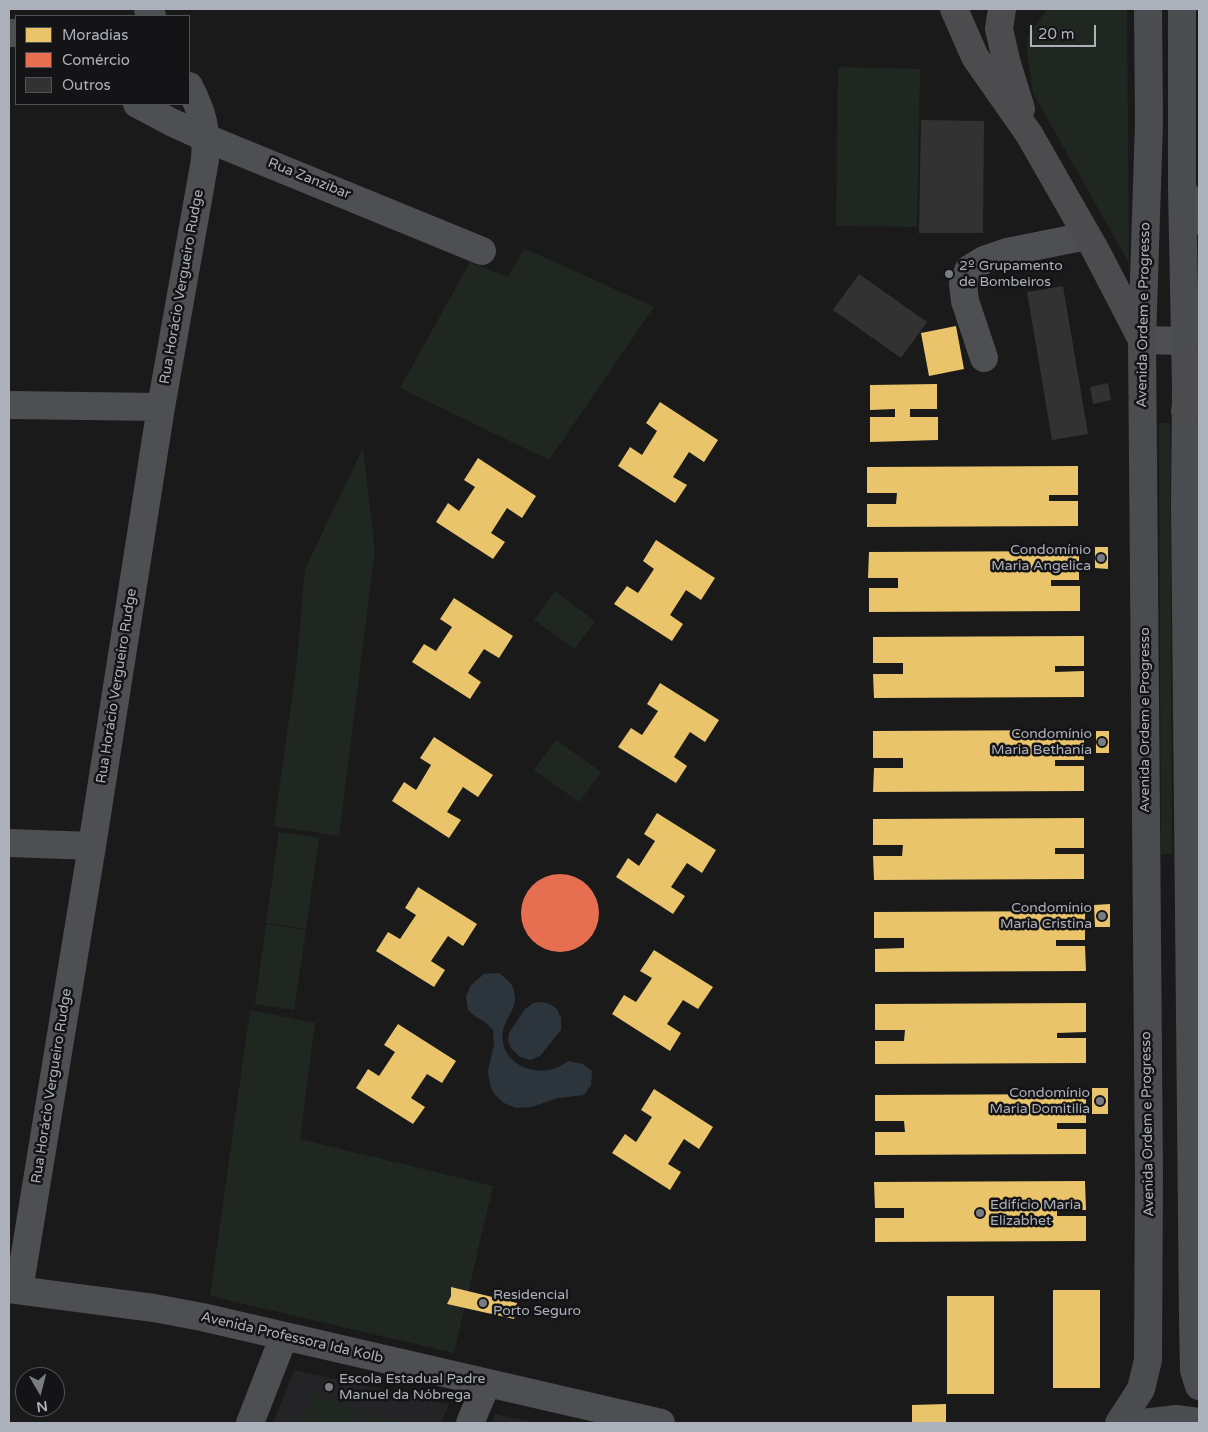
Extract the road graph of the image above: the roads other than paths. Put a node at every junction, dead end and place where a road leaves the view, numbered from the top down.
1 (954, 9) edge
2 (1002, 9) edge
3 (1148, 9) edge
4 (1182, 9) edge
5 (190, 88) edge
6 (140, 105) edge
7 (1029, 134) junction
8 (206, 138) junction
9 (1182, 188) junction
10 (1199, 221) edge
11 (1087, 236) junction
12 (482, 251) dead end
13 (1142, 340) junction
14 (1194, 350) edge
15 (984, 358) dead end
16 (9, 405) edge
17 (161, 407) junction
18 (1190, 417) edge
19 (1192, 507) edge
20 (9, 843) edge
21 (92, 846) junction
22 (14, 1290) edge
23 (284, 1336) junction
24 (487, 1383) junction
25 (1199, 1386) edge
26 (1199, 1422) edge
27 (250, 1423) edge
28 (470, 1423) edge
29 (661, 1423) edge
30 (1119, 1423) edge
31 (1143, 1423) edge

1 - 7 highway
2 - 7 highway
3 - 13 main road, Avenida Ordem e Progresso
4 - 9 main road
5 - 8 street, Rua Horácio Vergueiro Rudge
6 - 8 street, Rua Zanzibar
7 - 11 highway
8 - 12 street, Rua Zanzibar
8 - 17 street, Rua Horácio Vergueiro Rudge
9 - 10 street
9 - 14 main road
11 - 13 highway
11 - 15 street
13 - 14 street
13 - 30 main road, Avenida Ordem e Progresso
14 - 18 highway
16 - 17 street
17 - 21 street, Rua Horácio Vergueiro Rudge
18 - 19 main road
19 - 25 main road
20 - 21 street
21 - 22 street, Rua Horácio Vergueiro Rudge
22 - 23 street, Avenida Professora Ida Kolb
23 - 24 street, Avenida Professora Ida Kolb
23 - 27 street
24 - 28 street
24 - 29 street, Avenida Professora Ida Kolb
26 - 31 main road

